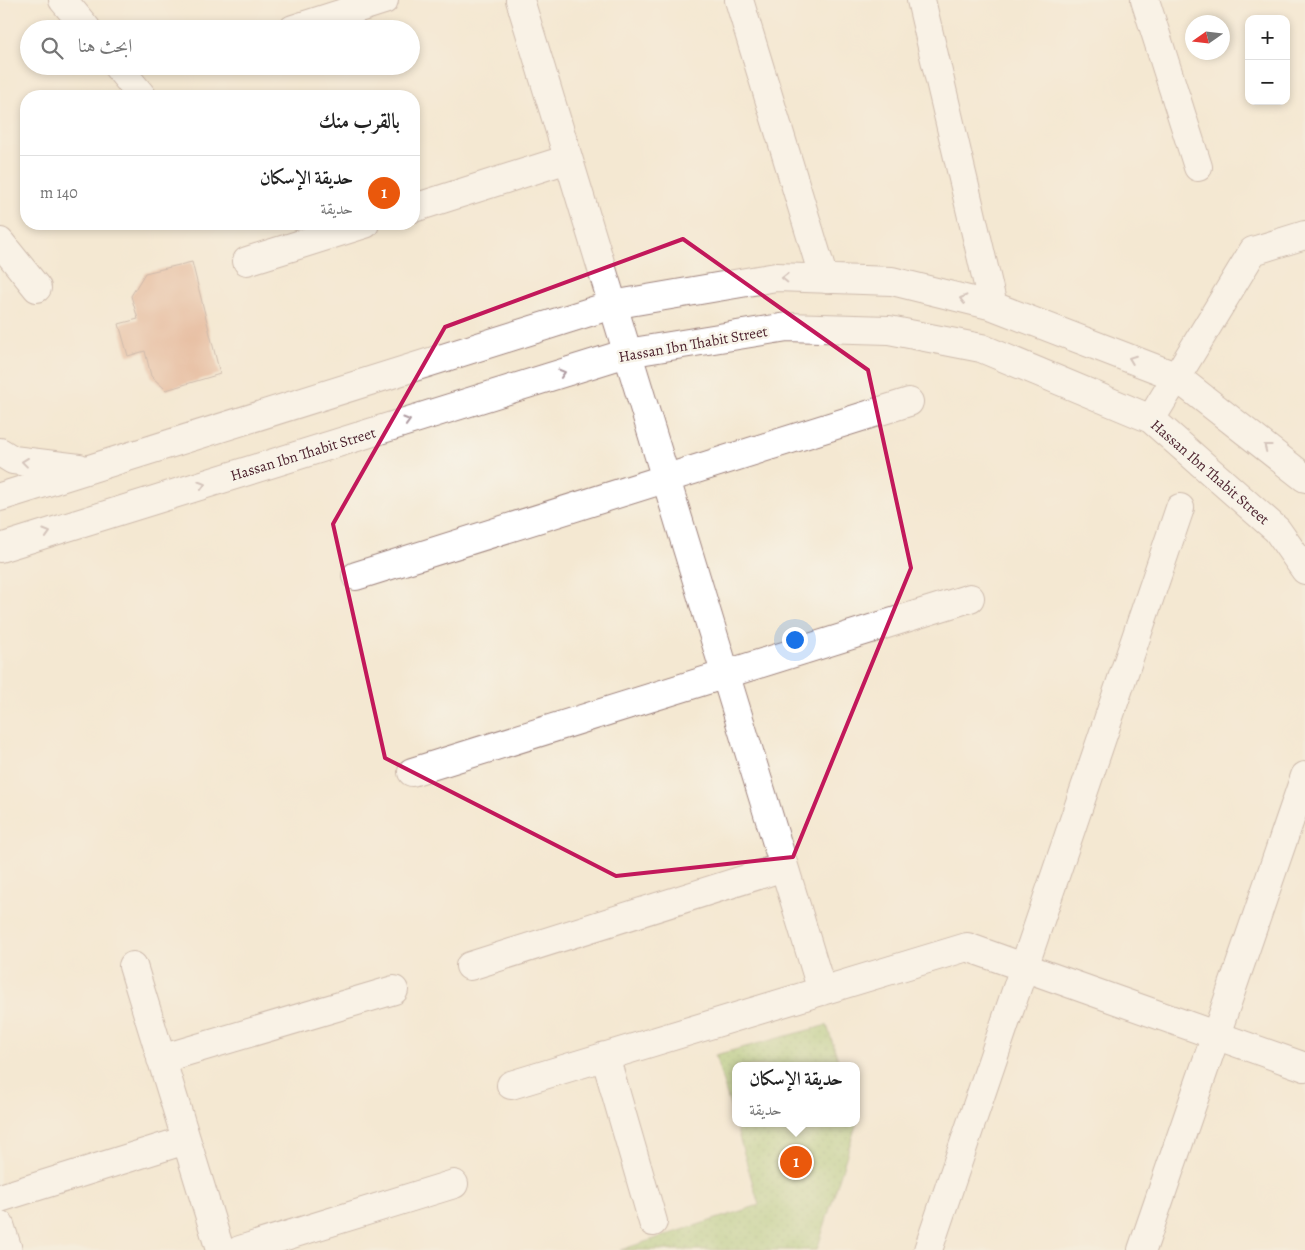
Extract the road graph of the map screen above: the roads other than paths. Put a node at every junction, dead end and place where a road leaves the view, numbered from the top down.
1 (63, 0) edge
2 (384, 0) edge
3 (520, 0) edge
4 (739, 0) edge
5 (921, 0) edge
6 (1145, 0) edge
7 (80, 20) edge
8 (321, 20) edge
9 (124, 75) edge
10 (137, 90) edge
11 (568, 159) junction
12 (1198, 167) dead end
13 (420, 206) edge
14 (345, 230) edge
15 (1305, 235) edge
16 (0, 242) edge
17 (247, 261) dead end
18 (824, 278) junction
19 (37, 288) dead end
20 (612, 306) junction
21 (992, 306) junction
22 (627, 353) junction
23 (1175, 376) junction
24 (909, 402) dead end
25 (1151, 418) junction
26 (0, 452) edge
27 (88, 469) junction
28 (666, 478) junction
29 (1305, 478) edge
30 (0, 497) edge
31 (1180, 508) dead end
32 (0, 548) edge
33 (1305, 570) edge
34 (356, 576) dead end
35 (970, 598) dead end
36 (725, 674) junction
37 (412, 772) dead end
38 (1305, 776) edge
39 (784, 867) junction
40 (133, 966) dead end
41 (470, 966) dead end
42 (1024, 967) junction
43 (394, 990) dead end
44 (822, 991) junction
45 (1216, 1035) junction
46 (605, 1056) junction
47 (161, 1059) junction
48 (1305, 1066) edge
49 (510, 1085) dead end
50 (186, 1140) junction
51 (454, 1184) dead end
52 (0, 1198) edge
53 (652, 1222) dead end
54 (0, 1225) edge
55 (8, 1250) edge
56 (220, 1250) edge
57 (240, 1250) edge
58 (928, 1250) edge
59 (1142, 1250) edge

1 - 7 street
2 - 8 street
3 - 11 street
4 - 18 street
5 - 21 street
6 - 12 street
9 - 10 street
11 - 13 street
11 - 20 street
14 - 17 street
15 - 23 street
16 - 19 street
18 -> 20 street
21 -> 18 street
20 - 22 street
20 - 27 street
23 -> 21 street
22 - 25 street, Hassan Ibn Thabit Street
22 - 28 street
32 -> 22 street, Hassan Ibn Thabit Street
23 - 25 street
29 -> 23 street
24 - 28 street
25 - 33 street, Hassan Ibn Thabit Street
27 -> 26 street
27 - 30 street
28 - 34 street
28 - 36 street
31 - 42 street
35 - 36 street
36 - 37 street
36 - 39 street
38 - 45 street
39 - 41 street
39 - 44 street
40 - 47 street
42 - 44 street
42 - 45 street
42 - 58 street
43 - 47 street
44 - 46 street
45 - 48 street
45 - 59 street
46 - 49 street
46 - 53 street
47 - 50 street
50 - 52 street
50 - 56 street
51 - 57 street
54 - 55 street

